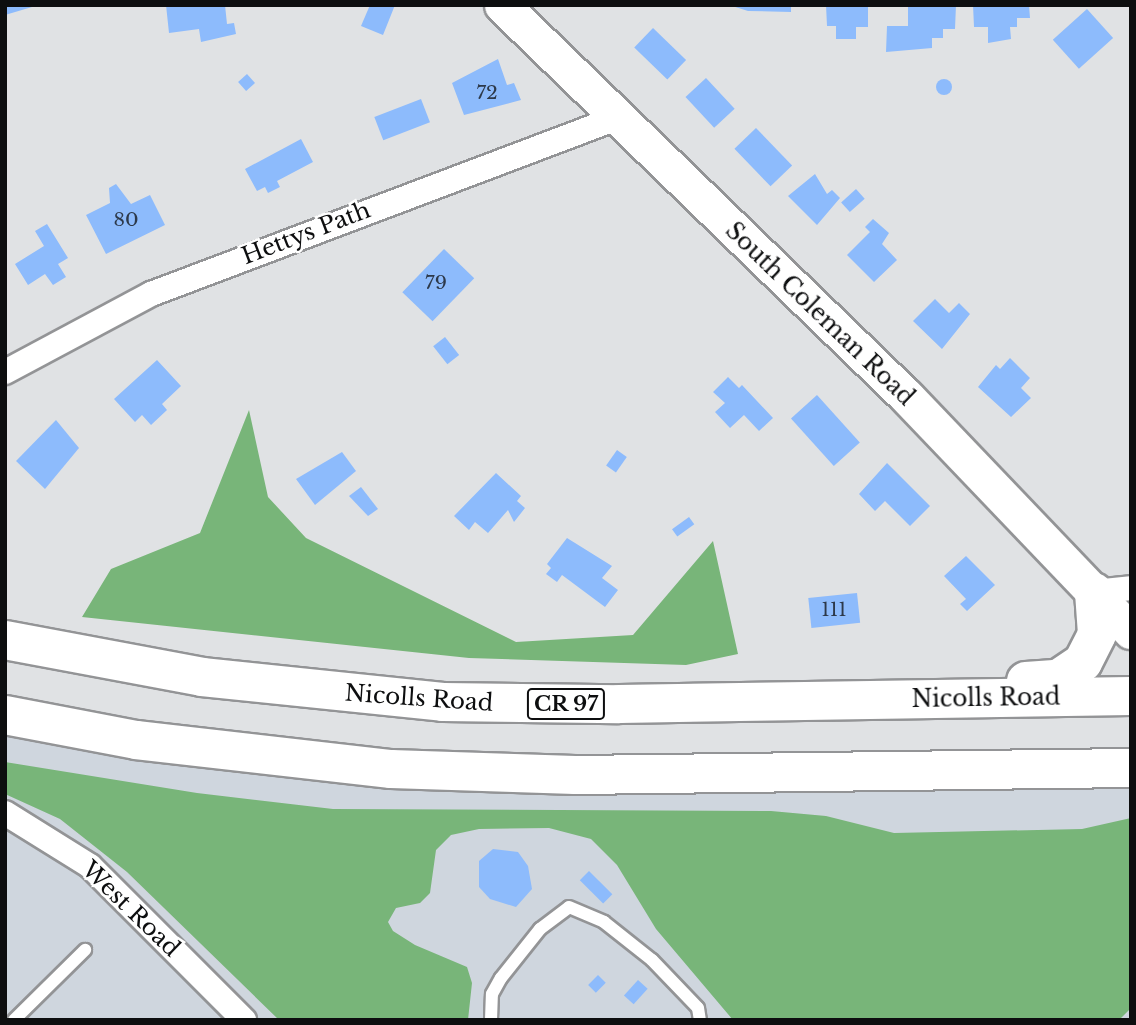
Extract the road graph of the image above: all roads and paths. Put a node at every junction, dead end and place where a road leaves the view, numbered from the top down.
1 (502, 5) edge
2 (618, 118) junction
3 (5, 372) edge
4 (1112, 590) edge
5 (1131, 631) edge
6 (5, 640) edge
7 (1131, 696) edge
8 (810, 699) junction
9 (5, 717) edge
10 (1131, 768) edge
11 (5, 813) edge
12 (85, 950) dead end
13 (14, 1020) edge
14 (244, 1020) edge
15 (491, 1020) edge
16 (700, 1020) edge

1 - 2 street, South Coleman Road
2 - 3 street, Hettys Path
2 - 4 street, South Coleman Road
4 - 5 street, South Coleman Road
4 - 8 highway
6 - 8 highway, Nicolls Road / CR 97
7 - 8 highway, Nicolls Road / CR 97
9 - 10 highway
11 - 14 street, West Road
12 - 13 lane
15 - 16 lane

